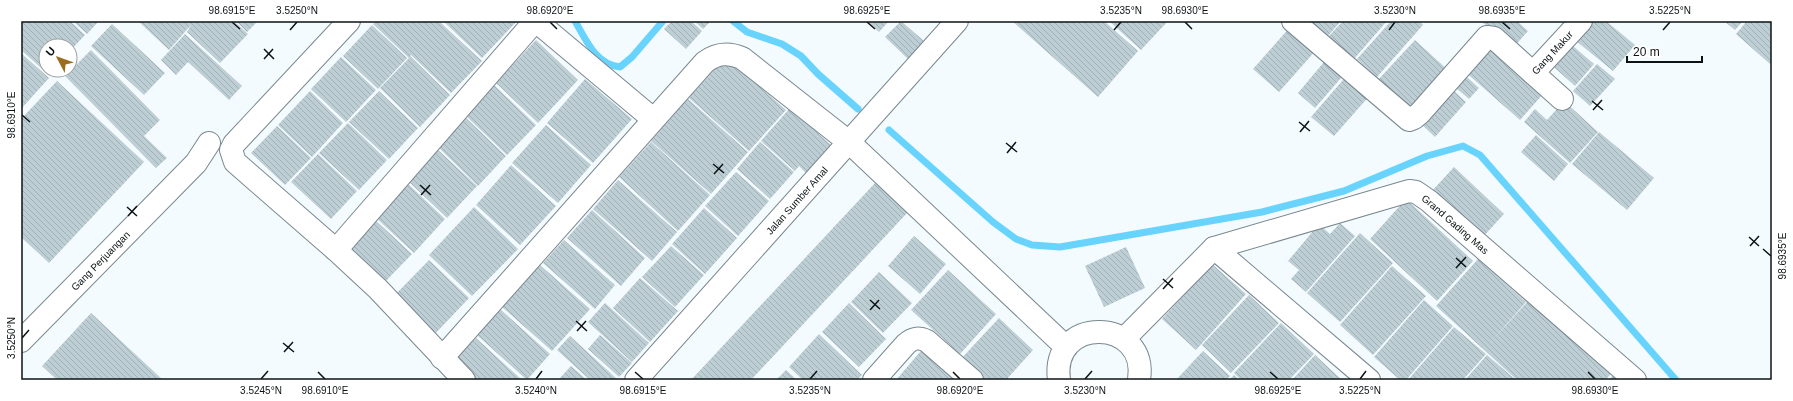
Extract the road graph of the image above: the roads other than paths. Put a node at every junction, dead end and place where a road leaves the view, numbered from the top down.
1 (349, 21) edge
2 (536, 21) edge
3 (957, 21) edge
4 (1293, 21) edge
5 (1581, 21) edge
6 (1533, 73) junction
7 (1562, 99) dead end
8 (653, 119) junction
9 (209, 143) dead end
10 (850, 143) junction
11 (1214, 248) junction
12 (336, 250) junction
13 (1124, 339) junction
14 (21, 341) edge
15 (1066, 347) junction
16 (442, 358) junction
17 (464, 380) edge
18 (636, 380) edge
19 (874, 380) edge
20 (972, 380) edge
21 (1059, 380) edge
22 (1139, 380) edge
23 (1369, 380) edge
24 (1635, 380) edge

1 - 12 street
2 - 8 street
2 - 12 street
3 - 10 street, Jalan Sumber Amal
4 - 6 street
5 - 6 street, Gang Makur
6 - 7 street, Gang Makur
8 - 10 street
8 - 16 street
9 - 14 street, Gang Perjuangan
10 - 15 street
10 - 18 street, Jalan Sumber Amal
11 - 13 street, Grand Gading Mas
11 - 23 street
11 - 24 street, Grand Gading Mas
12 - 16 street
13 - 15 street
13 - 22 street
15 - 21 street
16 - 17 street
19 - 20 street

